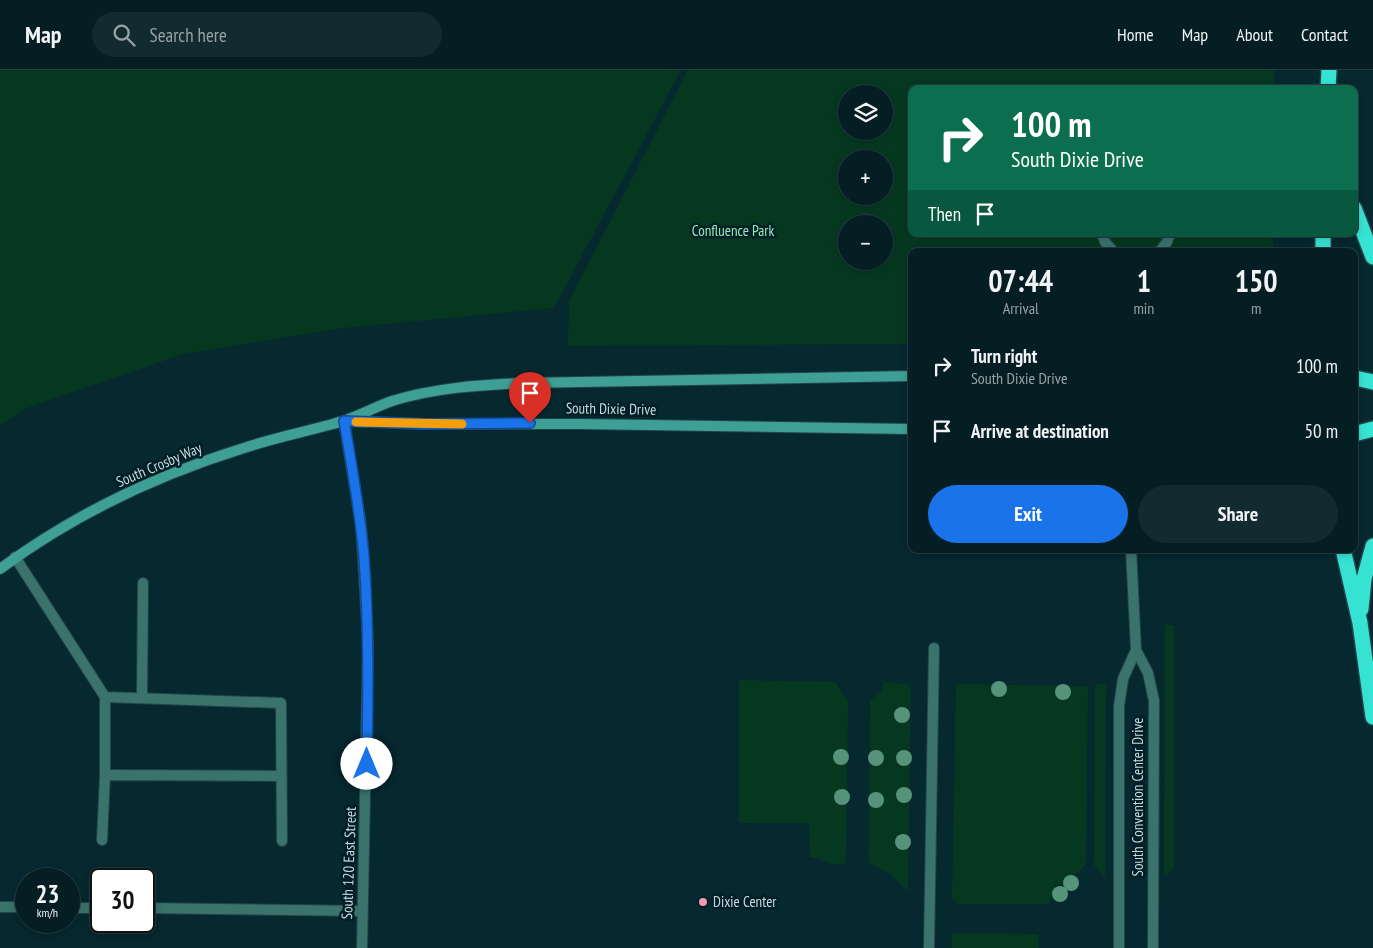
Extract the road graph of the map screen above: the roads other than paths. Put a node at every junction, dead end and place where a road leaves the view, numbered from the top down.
1 (1329, 70) edge
2 (1328, 85) edge
3 (1358, 218) edge
4 (1103, 237) edge
5 (1169, 237) edge
6 (1110, 248) edge
7 (1162, 248) edge
8 (1373, 257) edge
9 (908, 376) edge
10 (1358, 378) edge
11 (1373, 380) edge
12 (344, 421) junction
13 (908, 429) edge
14 (1373, 429) edge
15 (1358, 433) edge
16 (1358, 434) edge
17 (1373, 434) edge
18 (1373, 546) edge
19 (1131, 553) edge
20 (1344, 553) edge
21 (15, 558) junction
22 (0, 569) edge
23 (143, 583) dead end
24 (1360, 623) junction
25 (934, 648) dead end
26 (1136, 650) junction
27 (105, 697) junction
28 (142, 698) junction
29 (1373, 717) edge
30 (105, 775) junction
31 (282, 776) junction
32 (102, 840) dead end
33 (282, 841) dead end
34 (0, 907) edge
35 (15, 907) edge
36 (155, 908) edge
37 (362, 911) junction
38 (362, 948) edge
39 (930, 948) edge
40 (1120, 948) edge
41 (1153, 948) edge

1 - 2 highway
3 - 8 highway
4 - 6 street
5 - 7 street
9 - 12 main road, South Dixie Drive
10 - 11 highway
12 - 13 main road, South Dixie Drive
12 - 21 main road, South Crosby Way
12 - 37 street, South 120 East Street
14 - 15 highway
16 - 17 main road
18 - 24 highway
19 - 26 street, South Convention Center Drive
20 - 24 highway
21 - 22 main road, South Crosby Way
21 - 27 street
23 - 28 street
24 - 29 highway
25 - 39 street
26 - 40 street, South Convention Center Drive
26 - 41 street, South Convention Center Drive
27 - 28 street
27 - 30 street
28 - 31 street
30 - 31 street
30 - 32 street
31 - 33 street
34 - 35 street
36 - 37 street
37 - 38 street, South 120 East Street

